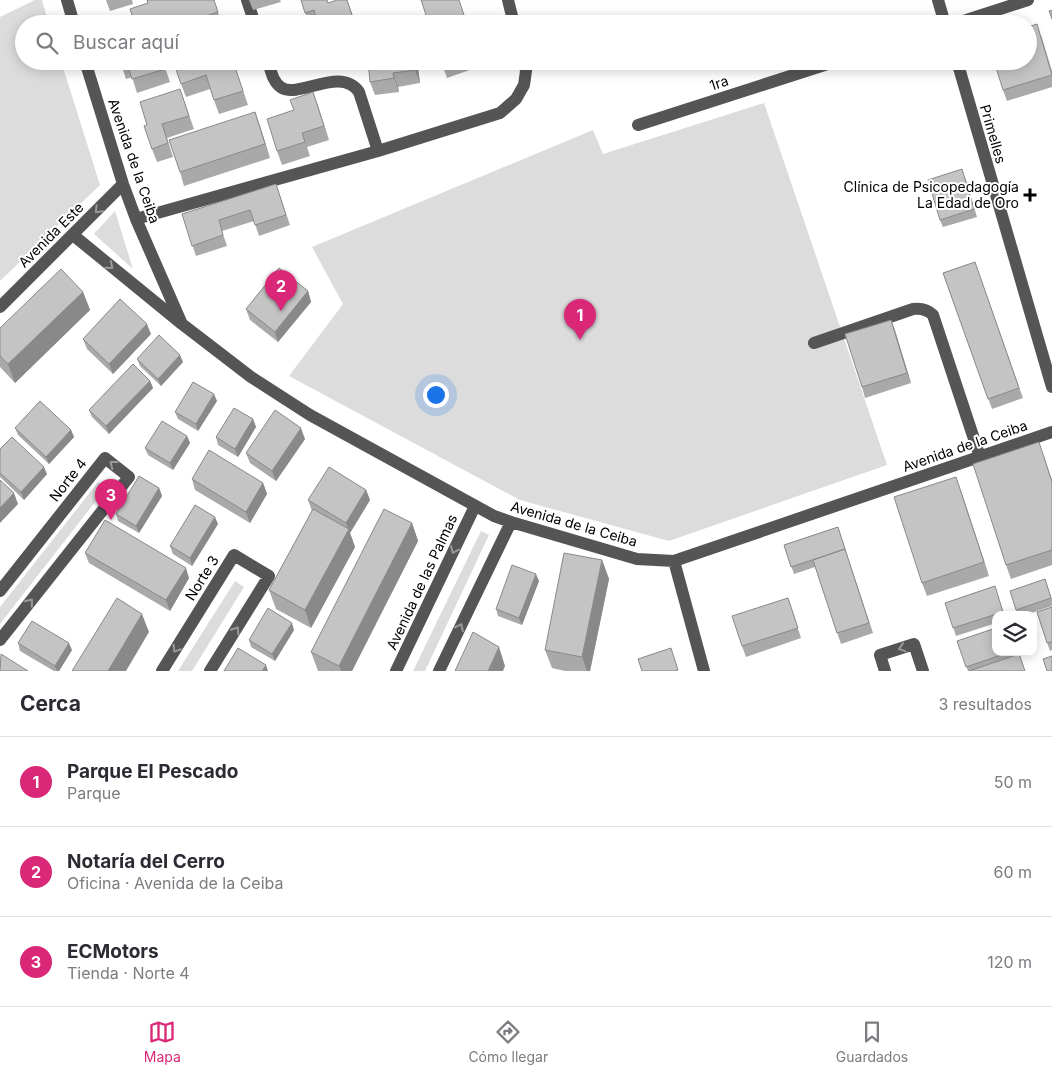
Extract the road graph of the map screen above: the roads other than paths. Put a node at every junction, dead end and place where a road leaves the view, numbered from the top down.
1 (67, 0) edge
2 (247, 0) edge
3 (508, 0) edge
4 (938, 0) edge
5 (1028, 0) edge
6 (71, 15) edge
7 (252, 15) edge
8 (512, 15) edge
9 (943, 15) edge
10 (982, 15) edge
11 (89, 70) edge
12 (271, 70) edge
13 (526, 70) edge
14 (809, 70) edge
15 (959, 70) edge
16 (638, 125) dead end
17 (378, 152) junction
18 (123, 184) junction
19 (136, 219) junction
20 (73, 235) junction
21 (0, 307) edge
22 (182, 324) junction
23 (814, 343) dead end
24 (1052, 388) edge
25 (1052, 432) edge
26 (980, 457) junction
27 (475, 506) junction
28 (511, 522) junction
29 (674, 561) junction
30 (0, 591) edge
31 (0, 640) edge
32 (162, 671) edge
33 (210, 671) edge
34 (396, 671) edge
35 (439, 671) edge
36 (704, 671) edge
37 (885, 671) edge
38 (923, 671) edge

1 - 6 street
2 - 7 street
3 - 8 street
4 - 9 street
5 - 10 street
11 - 18 street, Avenida de la Ceiba
12 - 17 street
13 - 17 street
14 - 16 street, 1ra
15 - 24 street, Primelles
17 - 19 street
18 - 19 street, Avenida de la Ceiba
18 -> 20 street, Avenida Este
19 - 22 street, Avenida de la Ceiba
20 - 21 street, Avenida Este
20 -> 22 street, Avenida de la Ceiba
22 - 27 street, Avenida de la Ceiba
23 - 26 street
25 - 26 street, Avenida de la Ceiba
26 - 29 street, Avenida de la Ceiba
27 - 28 street, Avenida de la Ceiba
27 -> 34 street, Avenida de las Palmas
28 - 29 street, Avenida de la Ceiba
35 -> 28 street
29 - 36 street
31 -> 30 street, Norte 4
33 -> 32 street, Norte 3
38 -> 37 street

